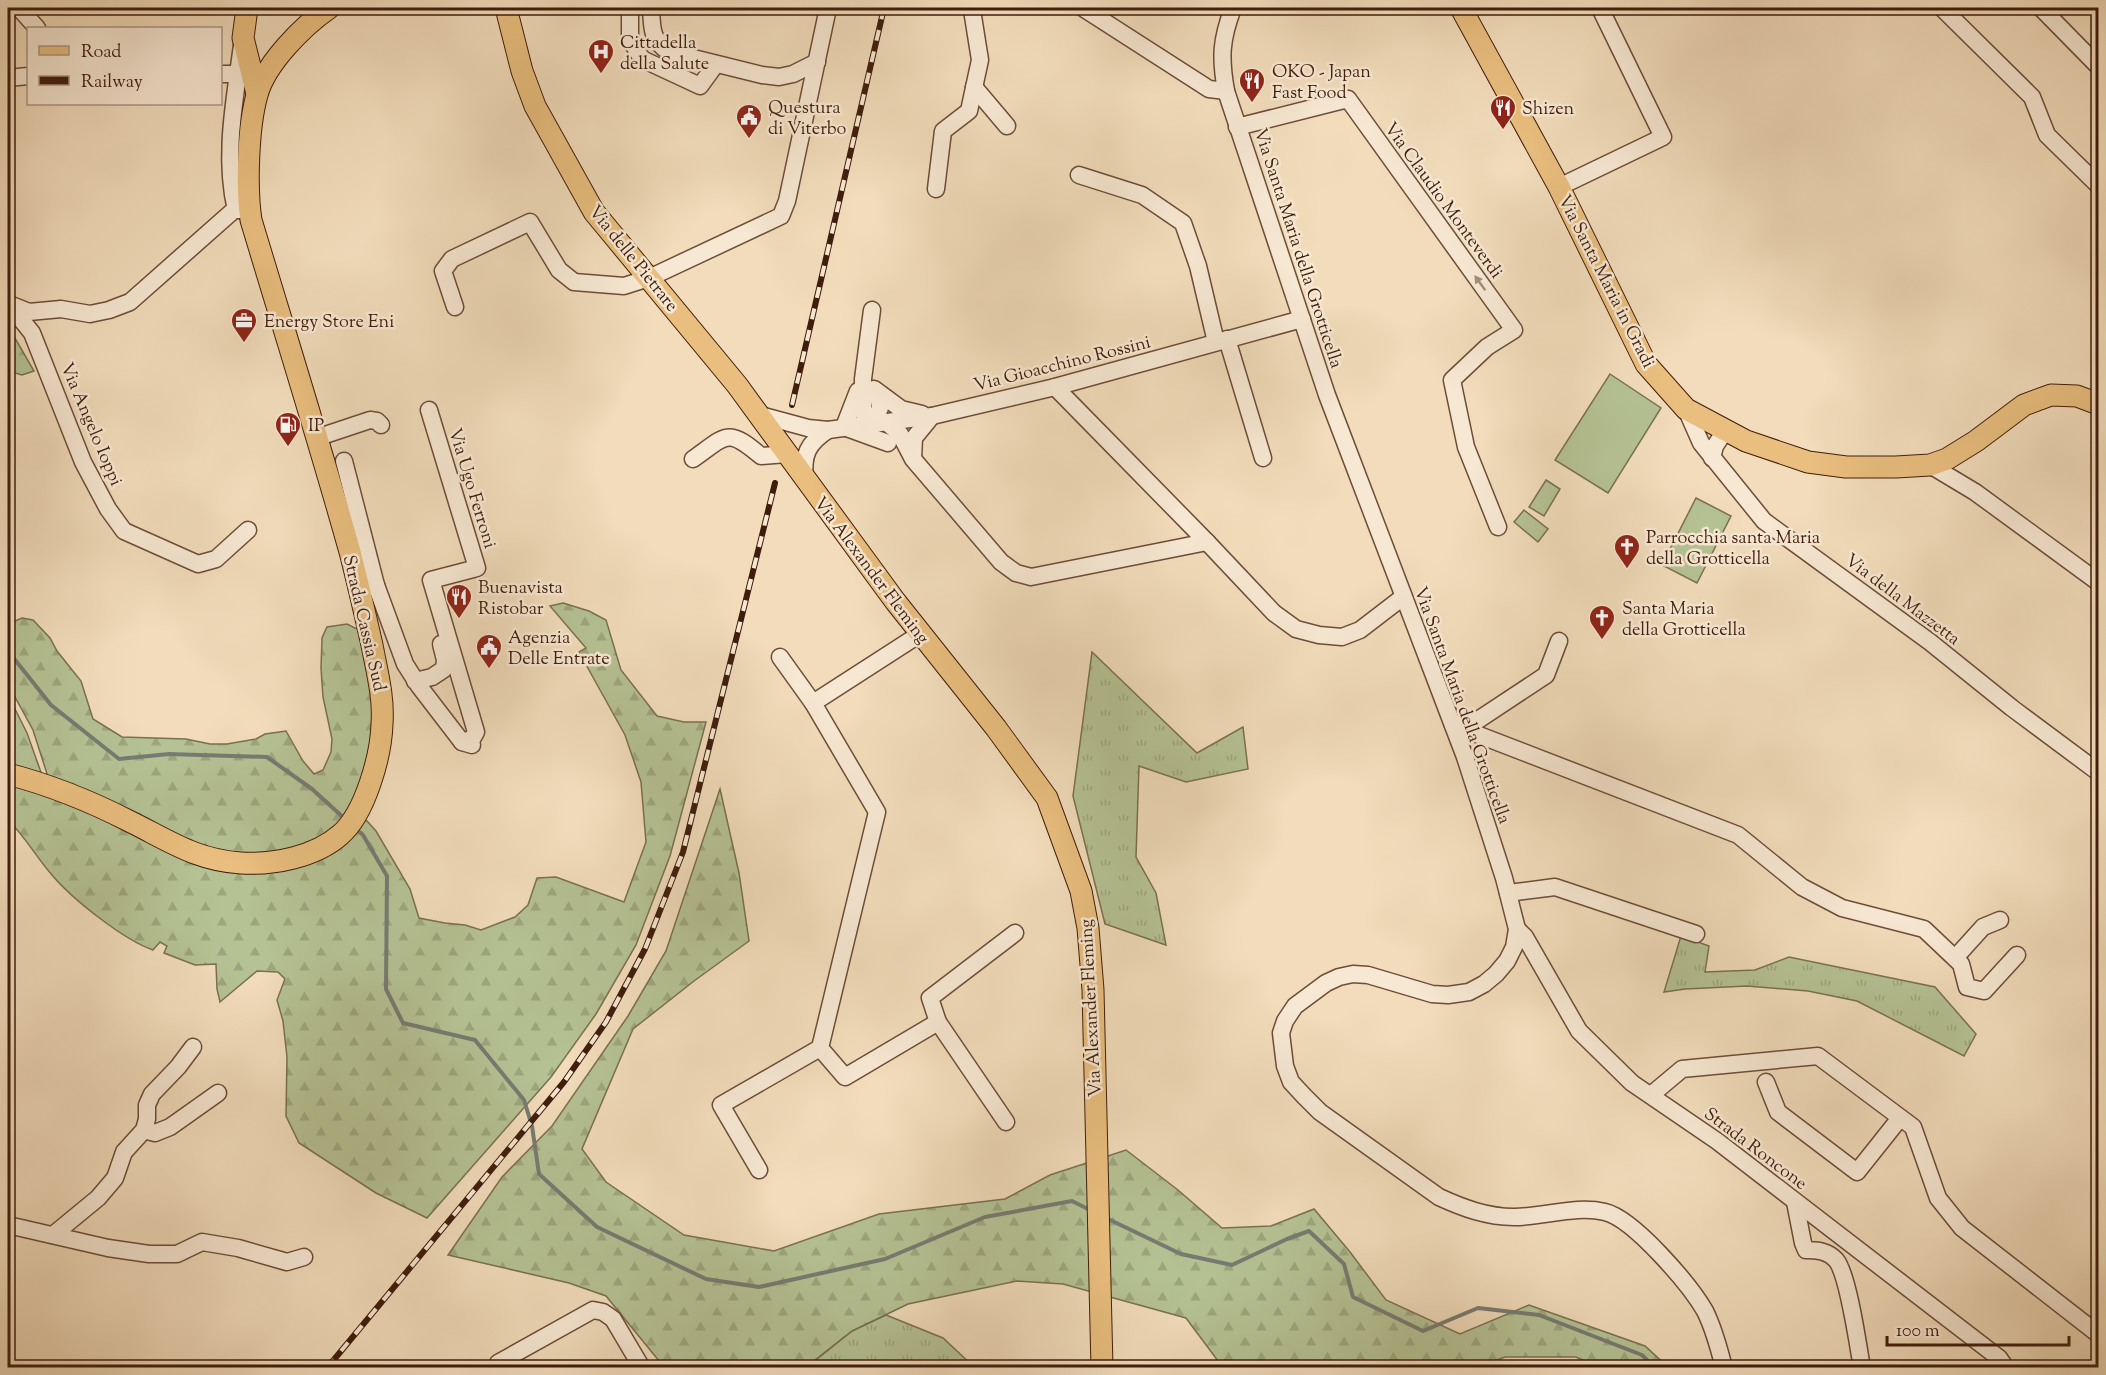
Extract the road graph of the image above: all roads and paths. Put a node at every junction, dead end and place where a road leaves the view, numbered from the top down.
1 (19, 8) edge
2 (247, 8) edge
3 (329, 8) edge
4 (506, 8) edge
5 (630, 8) edge
6 (651, 8) edge
7 (828, 8) edge
8 (974, 8) edge
9 (1083, 8) edge
10 (1233, 8) edge
11 (1461, 8) edge
12 (1600, 8) edge
13 (2041, 8) edge
14 (1947, 9) edge
15 (36, 27) edge
16 (243, 38) junction
17 (290, 42) junction
18 (817, 62) junction
19 (716, 64) junction
20 (2098, 66) edge
21 (222, 74) edge
22 (238, 74) junction
23 (27, 76) edge
24 (8, 78) edge
25 (975, 87) junction
26 (1226, 91) junction
27 (257, 94) junction
28 (1007, 126) dead end
29 (1238, 127) junction
30 (1079, 175) dead end
31 (2098, 185) edge
32 (1559, 187) junction
33 (936, 189) dead end
34 (243, 210) junction
35 (649, 278) junction
36 (8, 303) edge
37 (455, 307) dead end
38 (872, 310) dead end
39 (1302, 319) junction
40 (1222, 341) junction
41 (1085, 378) junction
42 (863, 379) junction
43 (878, 394) junction
44 (1054, 394) junction
45 (2098, 404) edge
46 (1686, 409) junction
47 (429, 410) dead end
48 (1079, 413) junction
49 (760, 415) junction
50 (932, 416) junction
51 (380, 421) dead end
52 (879, 424) junction
53 (836, 429) junction
54 (1725, 431) junction
55 (810, 434) junction
56 (316, 438) junction
57 (888, 443) junction
58 (783, 448) junction
59 (1263, 458) dead end
60 (1712, 458) junction
61 (693, 459) dead end
62 (913, 459) junction
63 (344, 461) dead end
64 (1930, 465) junction
65 (806, 481) junction
66 (1498, 527) dead end
67 (248, 530) dead end
68 (1207, 542) junction
69 (2098, 582) edge
70 (368, 587) junction
71 (1403, 597) junction
72 (430, 606) dead end
73 (920, 634) junction
74 (1558, 641) dead end
75 (780, 657) dead end
76 (415, 681) junction
77 (813, 703) junction
78 (1453, 725) junction
79 (462, 742) junction
80 (480, 747) dead end
81 (2098, 772) edge
82 (8, 774) edge
83 (1508, 892) junction
84 (2000, 920) dead end
85 (1517, 929) junction
86 (1015, 933) dead end
87 (1696, 934) dead end
88 (2017, 955) dead end
89 (1955, 958) junction
90 (938, 1022) junction
91 (193, 1047) dead end
92 (820, 1048) junction
93 (1766, 1082) dead end
94 (218, 1093) dead end
95 (1651, 1095) junction
96 (1900, 1118) junction
97 (1006, 1122) dead end
98 (144, 1130) junction
99 (759, 1170) dead end
100 (1795, 1202) junction
101 (8, 1225) edge
102 (53, 1235) junction
103 (304, 1257) dead end
104 (2098, 1335) edge
105 (498, 1363) dead end
106 (642, 1368) edge
107 (1102, 1368) edge
108 (1724, 1368) edge
109 (1862, 1368) edge
110 (2006, 1368) edge

1 - 15 street
2 - 16 main road
3 - 17 main road
4 - 35 main road, Via delle Pietrare
5 - 19 street
6 - 19 street
7 - 18 street
8 - 25 street
9 - 26 street
10 - 26 street, Via Santa Maria della Grotticella
11 - 32 main road, Via Santa Maria in Gradi
12 - 32 street
13 - 20 street
14 - 31 street
16 - 17 main road
16 - 22 street
16 - 27 main road
17 - 27 main road
18 - 19 street
18 - 35 street
21 - 22 street
22 - 34 street
23 - 24 street
25 - 28 street
25 - 33 street
26 - 29 street, Via Santa Maria della Grotticella
27 - 34 main road, Strada Cassia Sud
29 - 39 street, Via Santa Maria della Grotticella
66 -> 29 street, Via Claudio Monteverdi
30 - 40 street
32 - 46 main road, Via Santa Maria in Gradi
34 - 36 street
34 - 56 main road, Strada Cassia Sud
35 - 37 street
35 - 49 main road, Via delle Pietrare
36 - 67 street, Via Angelo Ioppi
38 - 42 street
39 - 40 street, Via Gioacchino Rossini
39 - 71 street, Via Santa Maria della Grotticella
40 - 41 street, Via Gioacchino Rossini
40 - 59 street
41 - 44 street, Via Gioacchino Rossini
41 - 48 street
42 - 43 street
42 - 52 street
42 - 53 street
43 - 50 street
43 - 52 street
44 - 48 street
44 - 50 street, Via Gioacchino Rossini
45 - 64 main road, Via Santa Maria in Gradi
46 - 54 main road, Via Santa Maria in Gradi
46 - 60 street, Via della Mazzetta
47 - 79 street, Via Ugo Ferroni
48 - 68 street
49 - 55 street
49 - 58 main road, Via delle Pietrare
50 - 52 street, Via Gioacchino Rossini
50 - 62 street
51 - 56 street
52 - 53 street, Via Gioacchino Rossini
52 - 57 street
52 - 62 street
53 - 55 street
53 - 57 street
54 - 60 street
54 - 64 main road, Via Santa Maria in Gradi
55 - 58 street
55 - 65 street
56 - 70 main road, Strada Cassia Sud
57 - 62 street
58 - 61 street
58 - 65 main road, Via delle Pietrare
60 - 81 street, Via della Mazzetta
62 - 68 street
63 - 70 street
64 - 69 street
65 - 73 main road, Via Alexander Fleming
68 - 71 street
70 - 76 street
70 - 82 main road, Strada Cassia Sud
71 - 78 street, Via Santa Maria della Grotticella
72 - 76 street
73 - 77 street
73 - 107 main road, Via Alexander Fleming
74 - 78 street
75 - 77 street
76 - 79 street
77 - 92 street
78 - 83 street, Via Santa Maria della Grotticella
78 - 89 street
79 - 80 street
83 - 85 street, Via Santa Maria della Grotticella
83 - 87 street
84 - 89 street
85 - 95 street, Strada Roncone
85 - 108 street, Via Santa Maria della Grotticella
86 - 90 street
88 - 89 street
90 - 92 street
90 - 97 street
91 - 98 street
92 - 99 street
93 - 96 street
94 - 98 street
95 - 96 street
95 - 100 street, Strada Roncone
96 - 104 street
98 - 102 street
100 - 109 street
100 - 110 street, Strada Roncone
101 - 102 street
102 - 103 street
105 - 106 street

